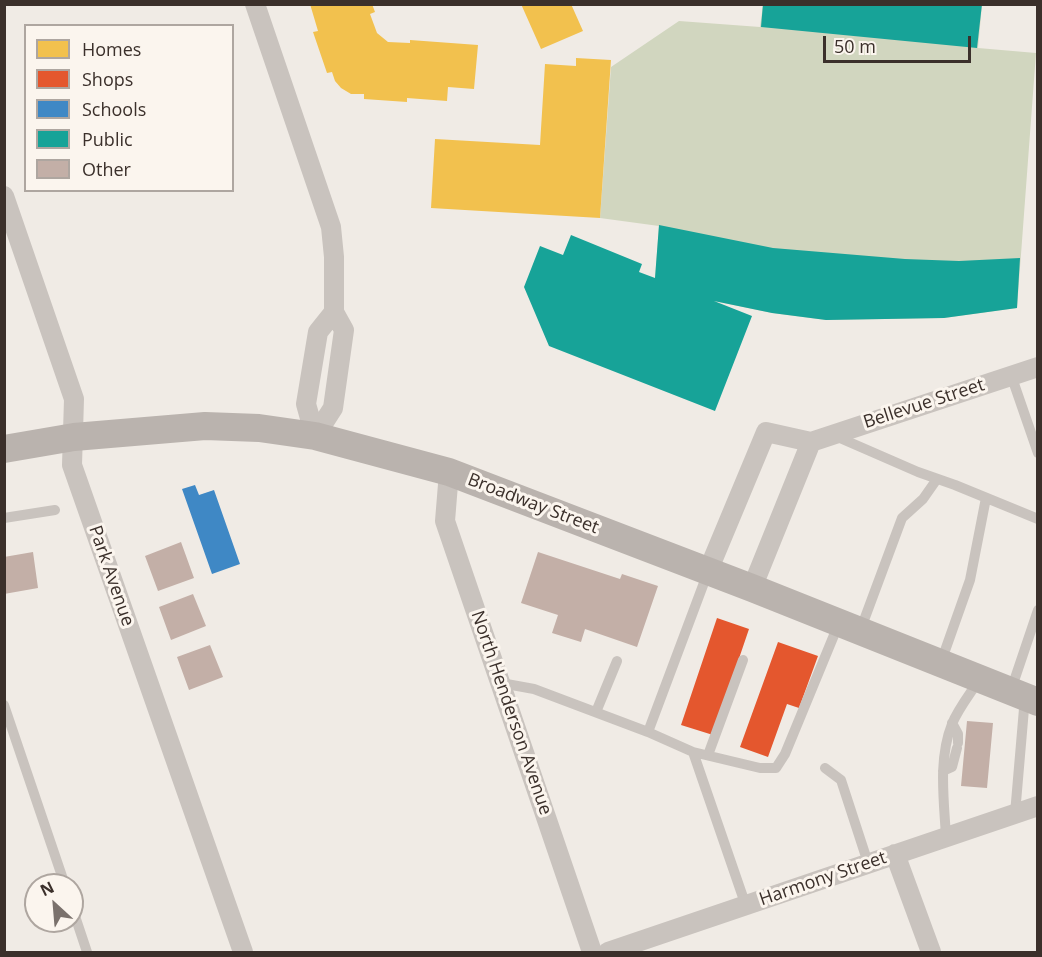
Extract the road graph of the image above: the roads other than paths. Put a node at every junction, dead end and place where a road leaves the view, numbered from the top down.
1 (255, 4) edge
2 (4, 196) edge
3 (334, 312) junction
4 (1038, 366) edge
5 (1011, 375) junction
6 (832, 435) junction
7 (315, 436) junction
8 (74, 437) junction
9 (811, 442) junction
10 (4, 448) edge
11 (1038, 453) edge
12 (449, 472) junction
13 (936, 479) junction
14 (986, 498) junction
15 (54, 510) dead end
16 (4, 518) edge
17 (1038, 519) edge
18 (708, 571) junction
19 (752, 588) junction
20 (1038, 610) edge
21 (849, 627) junction
22 (743, 660) dead end
23 (617, 661) dead end
24 (940, 664) junction
25 (979, 680) junction
26 (501, 683) junction
27 (1024, 696) edge
28 (4, 705) edge
29 (596, 712) junction
30 (952, 723) junction
31 (648, 732) junction
32 (693, 752) junction
33 (708, 755) junction
34 (825, 768) dead end
35 (943, 771) junction
36 (1038, 806) edge
37 (1015, 814) junction
38 (946, 837) junction
39 (895, 854) junction
40 (868, 863) junction
41 (61, 873) edge
42 (746, 906) junction
43 (81, 933) edge
44 (87, 952) edge
45 (243, 952) edge
46 (592, 952) edge
47 (608, 952) edge
48 (932, 952) edge

1 - 3 street
2 - 8 street, Park Avenue
3 - 7 street
3 - 7 street
4 - 5 street, Bellevue Street
5 - 6 street, Bellevue Street
5 - 11 lane
6 - 9 street, Bellevue Street
6 - 13 lane
7 - 8 main road, Broadway Street
7 - 12 main road, Broadway Street
8 - 10 main road, Broadway Street
8 - 45 street, Park Avenue
9 - 18 street
9 - 19 street
12 - 18 main road, Broadway Street
12 - 26 street, North Henderson Avenue
13 - 14 lane
13 - 21 lane
14 - 17 lane
14 - 24 lane
15 - 16 lane
18 - 19 main road, Broadway Street
18 - 31 lane
19 - 21 main road, Broadway Street
20 - 27 lane
21 - 24 main road, Broadway Street
21 - 33 lane
22 - 33 lane
23 - 29 lane
24 - 25 main road, Broadway Street
25 - 27 main road, Broadway Street
25 - 30 lane
26 - 29 lane
26 - 46 street, North Henderson Avenue
27 - 37 lane
28 - 41 lane
29 - 31 lane
30 - 35 lane
30 - 35 lane
31 - 32 lane
32 - 33 lane
32 - 42 lane
34 - 40 lane
35 - 38 lane
36 - 37 street, Harmony Street
37 - 38 street, Harmony Street
38 - 39 street, Harmony Street
39 - 40 street, Harmony Street
39 - 48 street
40 - 42 street, Harmony Street
42 - 47 street, Harmony Street
43 - 44 lane

